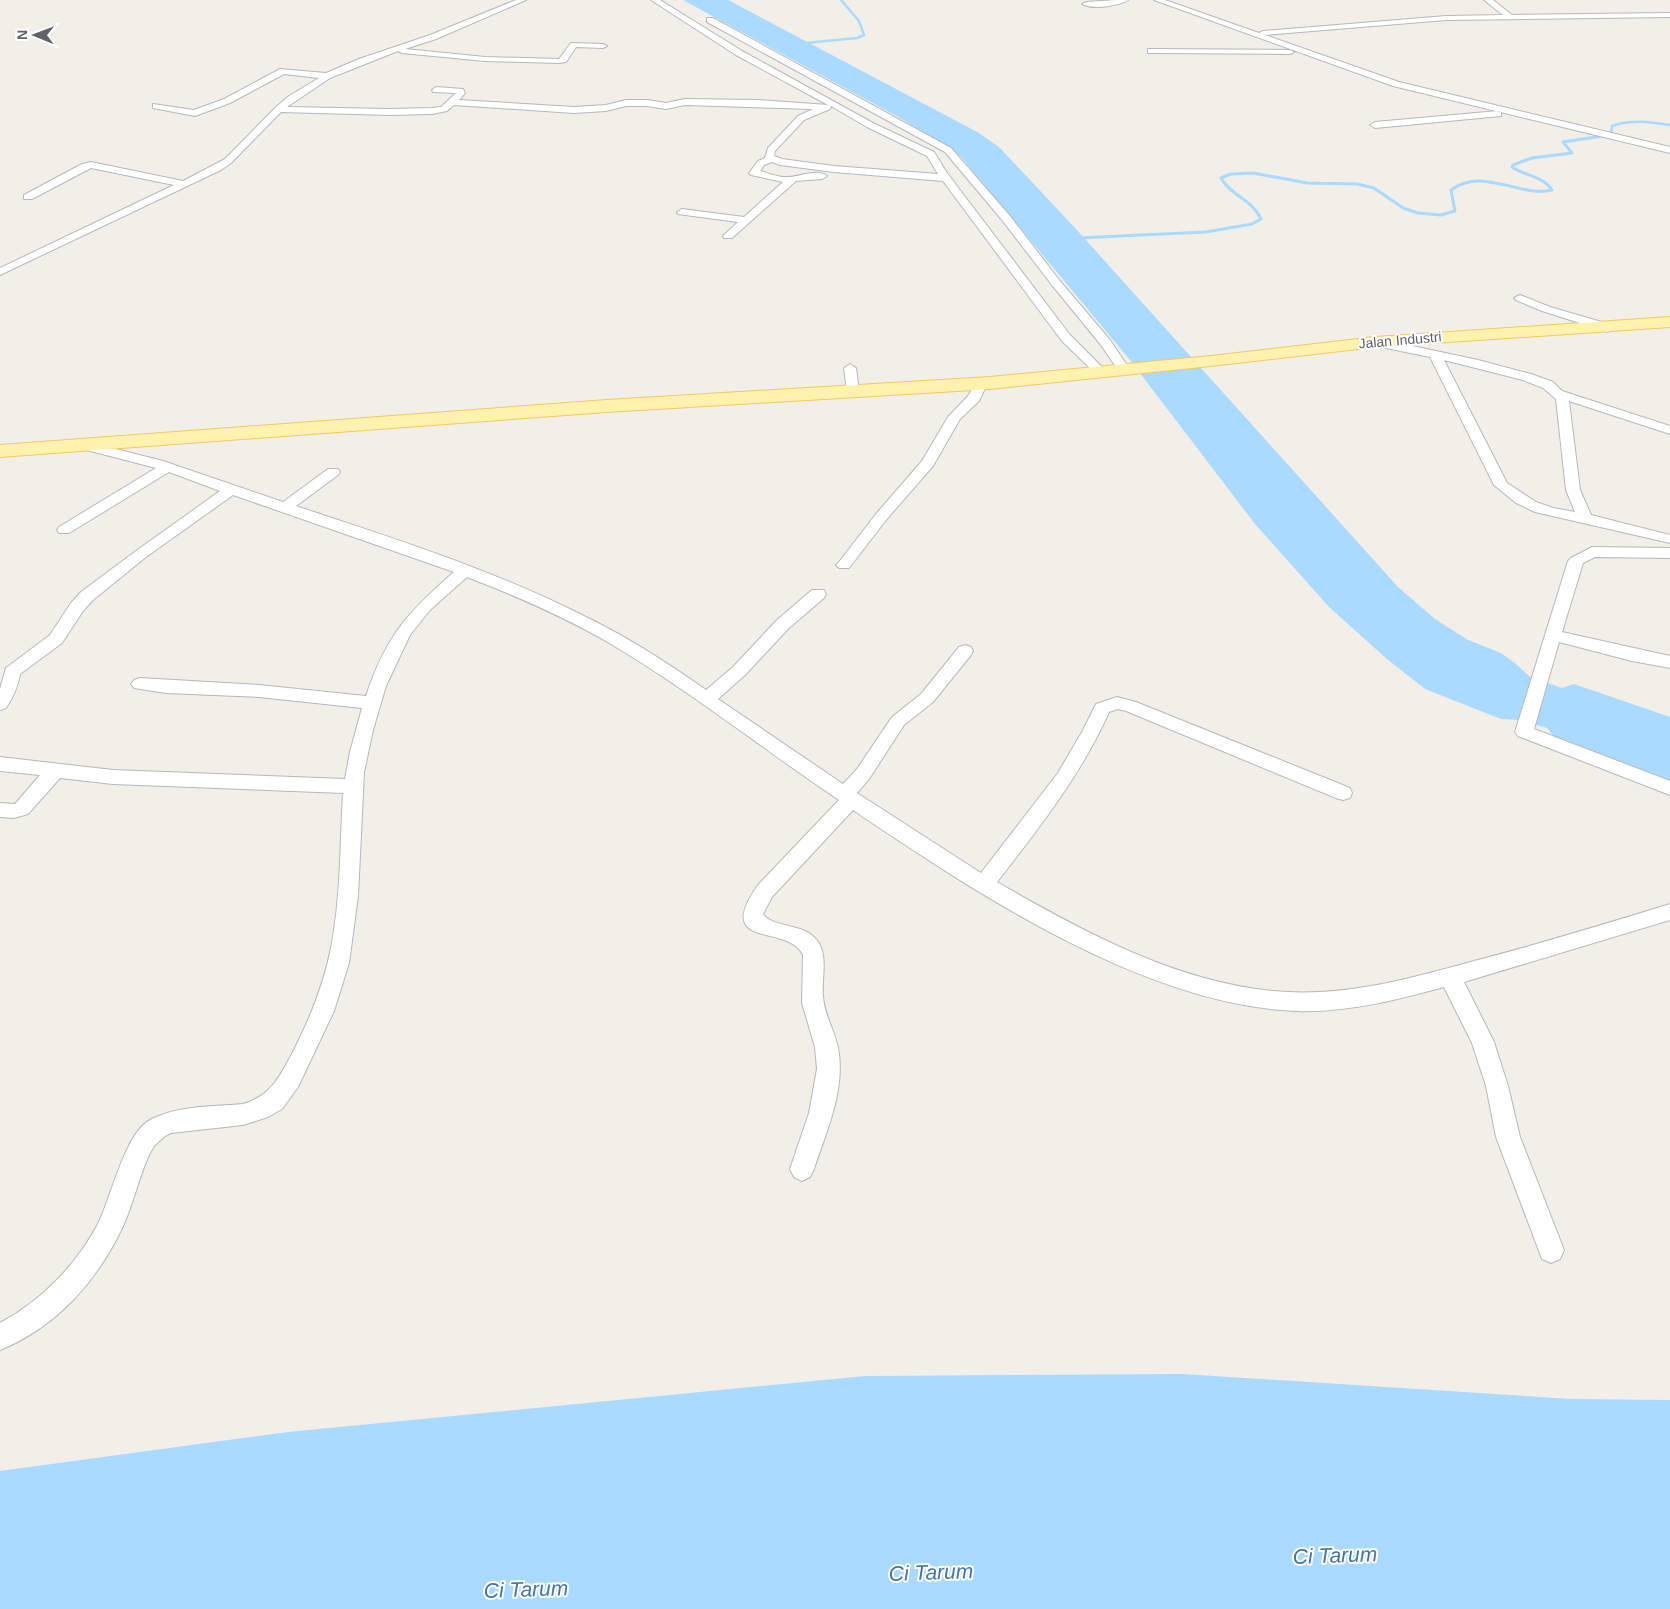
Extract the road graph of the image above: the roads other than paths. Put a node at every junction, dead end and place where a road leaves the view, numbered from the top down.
1 (522, 0) edge
2 (655, 0) edge
3 (1124, 0) edge
4 (1158, 0) edge
5 (1488, 0) edge
6 (1086, 4) dead end
7 (698, 13) dead end
8 (1670, 14) edge
9 (1510, 16) junction
10 (1254, 34) junction
11 (603, 46) dead end
12 (391, 51) junction
13 (1151, 51) dead end
14 (1302, 52) junction
15 (327, 76) junction
16 (436, 90) dead end
17 (452, 102) junction
18 (156, 106) dead end
19 (832, 106) junction
20 (280, 109) junction
21 (1516, 113) junction
22 (1414, 114) dead end
23 (1424, 121) junction
24 (1375, 125) dead end
25 (1670, 150) edge
26 (771, 159) junction
27 (834, 169) junction
28 (946, 178) junction
29 (791, 181) junction
30 (184, 184) junction
31 (28, 197) dead end
32 (682, 212) dead end
33 (746, 220) junction
34 (728, 236) dead end
35 (0, 272) edge
36 (1520, 298) dead end
37 (1670, 322) edge
38 (1608, 328) junction
39 (1375, 342) junction
40 (1435, 355) junction
41 (850, 368) dead end
42 (1128, 370) junction
43 (1102, 373) junction
44 (981, 384) junction
45 (853, 392) junction
46 (1559, 394) junction
47 (1670, 430) edge
48 (84, 445) junction
49 (0, 451) edge
50 (167, 467) junction
51 (333, 472) dead end
52 (231, 490) junction
53 (286, 507) junction
54 (1585, 518) junction
55 (64, 530) dead end
56 (1670, 540) edge
57 (1670, 553) edge
58 (844, 565) dead end
59 (466, 570) junction
60 (818, 594) dead end
61 (1554, 636) junction
62 (965, 650) dead end
63 (1670, 662) edge
64 (140, 684) dead end
65 (707, 699) junction
66 (372, 703) junction
67 (0, 704) edge
68 (0, 764) edge
69 (56, 770) junction
70 (353, 786) junction
71 (1670, 788) edge
72 (1343, 793) dead end
73 (849, 796) junction
74 (0, 810) edge
75 (984, 884) junction
76 (1670, 912) edge
77 (1450, 977) junction
78 (802, 1169) dead end
79 (1551, 1250) dead end
80 (0, 1337) edge

1 - 12 street
2 - 19 street
3 - 6 street
4 - 10 street
5 - 9 street
7 - 42 street
8 - 9 street
9 - 10 street
10 - 14 street
11 - 12 street
12 - 15 street
13 - 14 street
14 - 21 street
15 - 18 street
15 - 20 street
16 - 17 street
17 - 19 street
17 - 20 street
19 - 26 street
19 - 28 street
20 - 30 street
21 - 23 street
21 - 25 street
22 - 23 street
23 - 24 street
26 - 27 street
26 - 29 street
27 - 28 street
27 - 29 street
28 - 43 street
29 - 33 street
30 - 31 street
30 - 35 street
32 - 33 street
33 - 34 street
36 - 38 street
37 - 38 main road, Jalan Industri
38 - 39 main road, Jalan Industri
39 - 40 street
39 - 42 main road, Jalan Industri
40 - 46 street
40 - 54 street
41 - 45 street
42 - 43 main road, Jalan Industri
43 - 44 main road, Jalan Industri
44 - 45 main road, Jalan Industri
44 - 58 street
45 - 48 main road, Jalan Industri
46 - 47 street
46 - 54 street
48 - 49 main road, Jalan Industri
48 - 50 street
50 - 52 street
50 - 55 street
51 - 53 street
52 - 53 street
52 - 67 street
53 - 59 street
54 - 56 street
57 - 61 street
59 - 65 street
59 - 66 street
60 - 65 street
61 - 63 street
61 - 71 street
62 - 73 street
64 - 66 street
65 - 73 street
66 - 70 street
68 - 69 street
69 - 70 street
69 - 74 street
70 - 80 street
72 - 75 street
73 - 75 street
73 - 78 street
75 - 77 street
76 - 77 street
77 - 79 street

